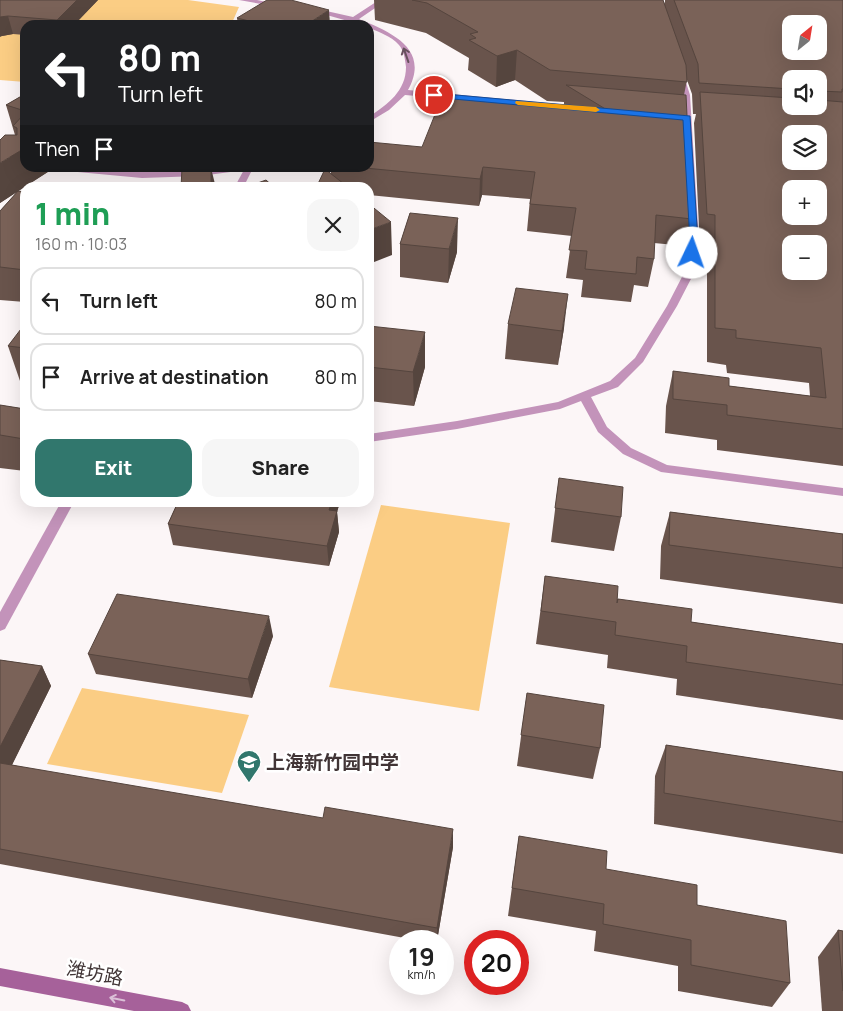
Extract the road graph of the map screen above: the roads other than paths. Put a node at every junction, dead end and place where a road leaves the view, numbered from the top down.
1 (242, 0) edge
2 (384, 0) edge
3 (287, 6) edge
4 (305, 9) edge
5 (354, 19) joint
6 (374, 28) edge
7 (678, 68) edge
8 (403, 92) junction
9 (593, 109) edge
10 (374, 116) edge
11 (110, 172) edge
12 (208, 172) edge
13 (584, 395) junction
14 (374, 437) edge
15 (843, 492) edge
16 (65, 507) edge
17 (0, 625) edge
18 (0, 977) edge
19 (182, 1011) edge

1 - 3 lane
2 - 5 lane
4 - 5 lane
8 -> 6 lane
7 - 13 lane
8 - 9 lane
8 - 10 lane
11 - 12 lane
13 - 14 lane
13 - 15 lane
16 - 17 lane
19 -> 18 street, 潍坊路

